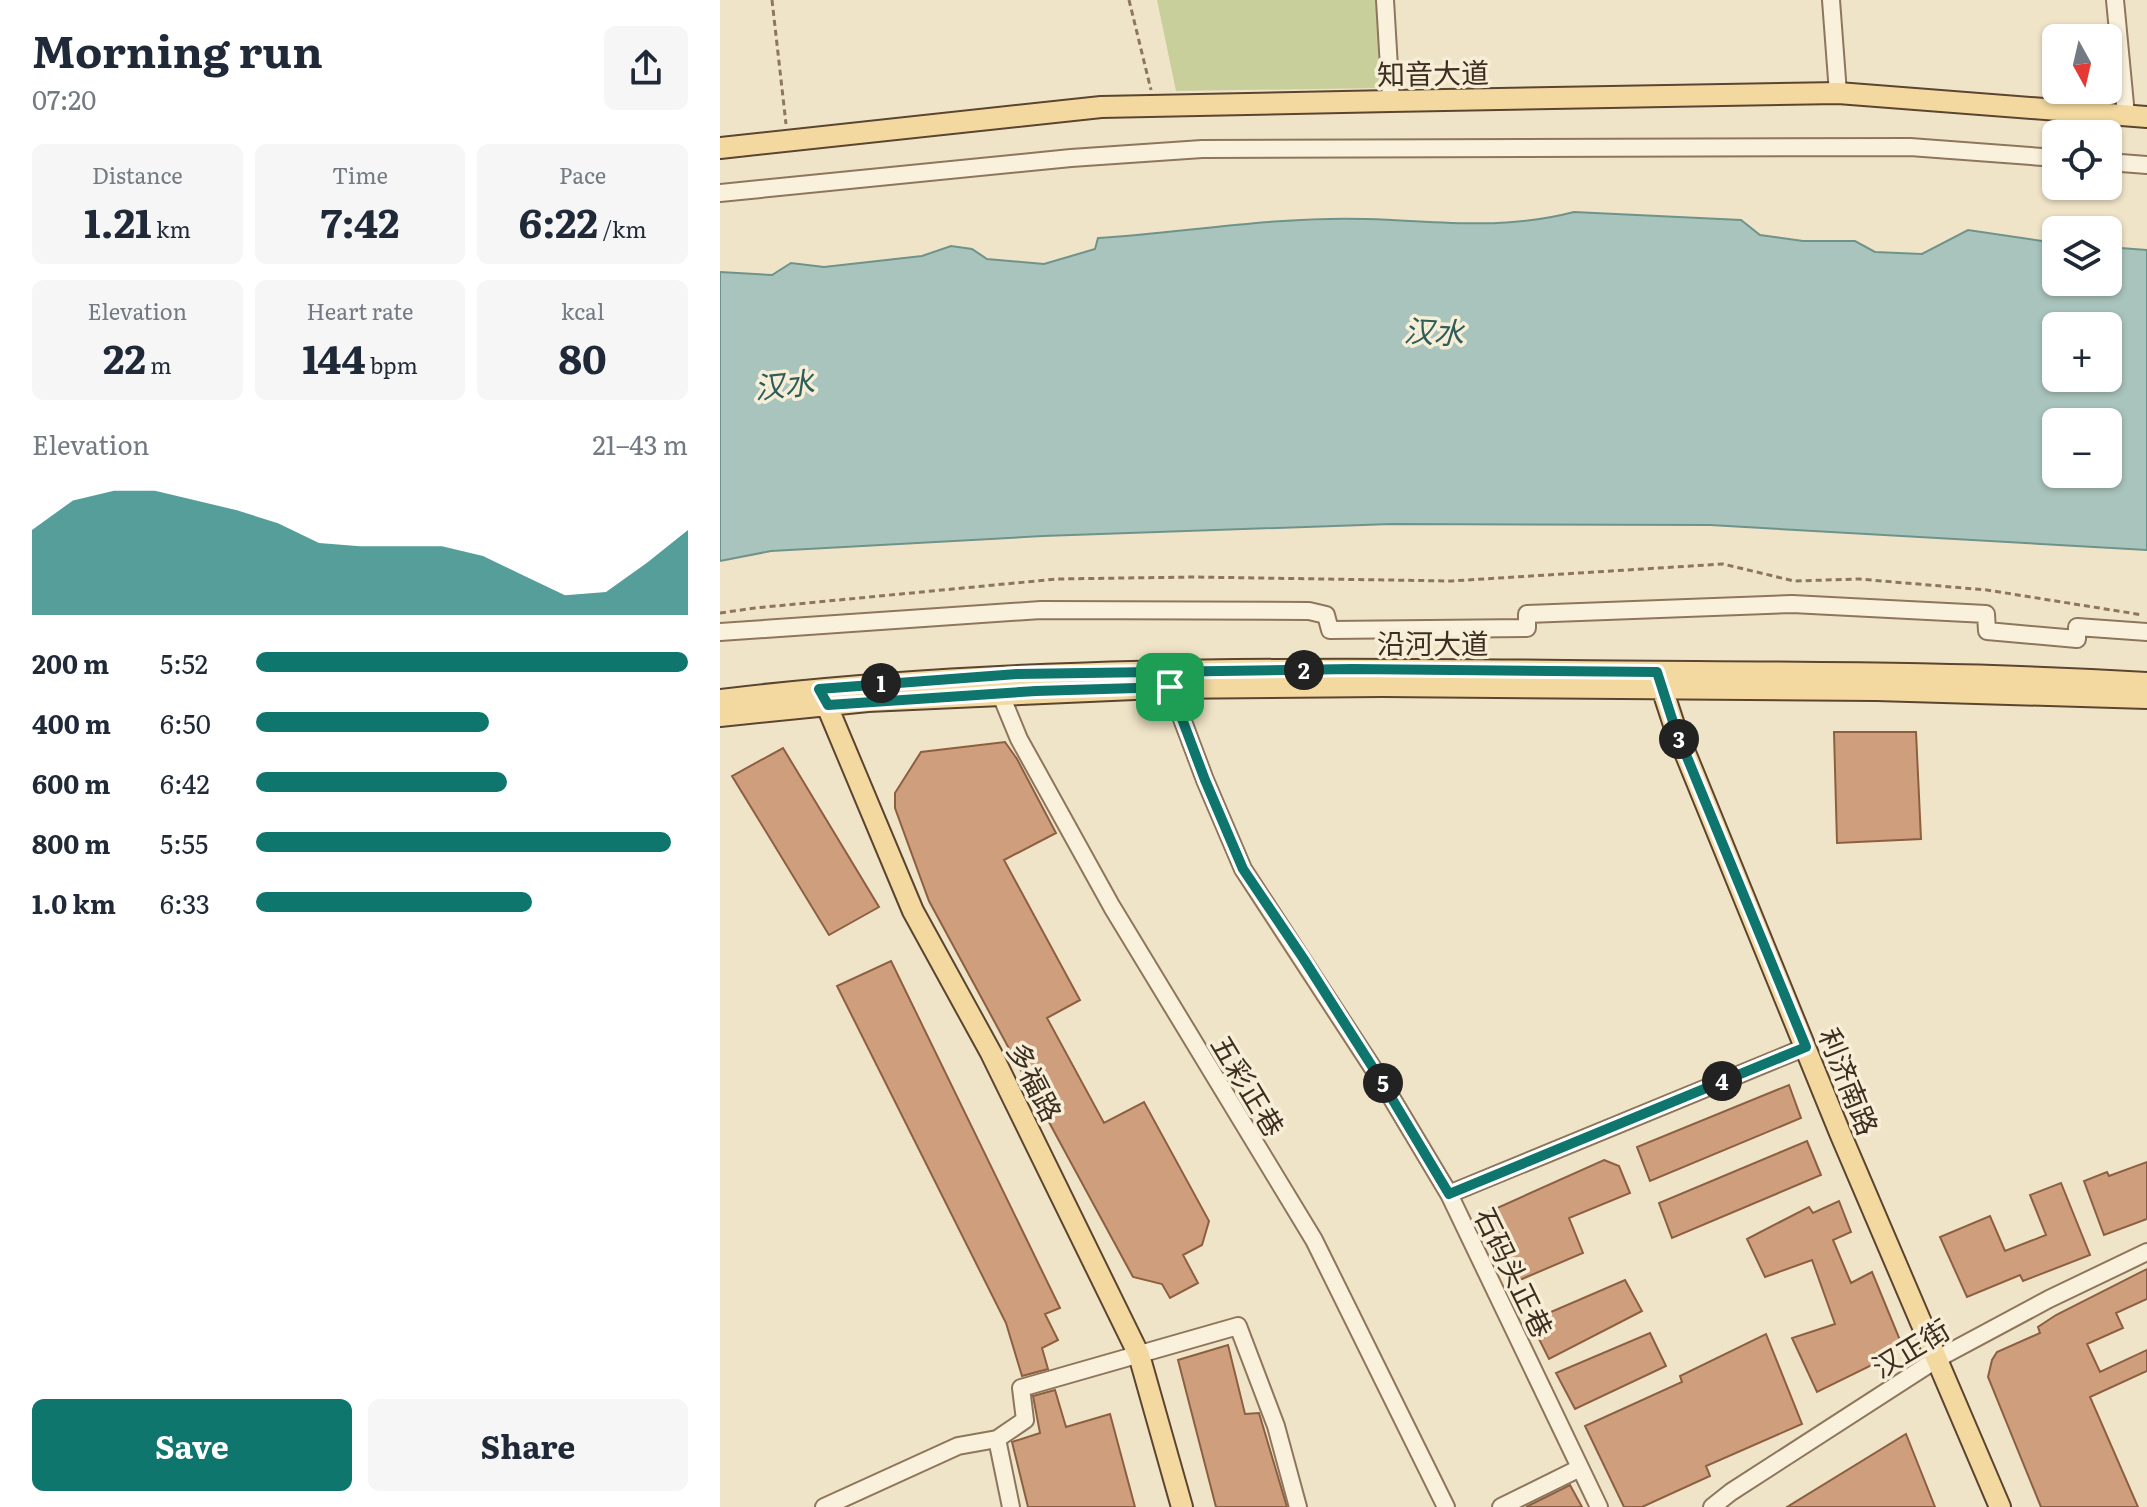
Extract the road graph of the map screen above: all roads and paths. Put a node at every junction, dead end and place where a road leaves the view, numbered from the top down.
1 (772, 0) edge
2 (1129, 0) edge
3 (1385, 0) edge
4 (1831, 0) edge
5 (2115, 0) edge
6 (1838, 93) junction
7 (1391, 101) junction
8 (1154, 106) junction
9 (2137, 116) edge
10 (788, 139) junction
11 (720, 148) edge
12 (2042, 157) edge
13 (2122, 163) edge
14 (2147, 165) edge
15 (720, 193) edge
16 (720, 613) edge
17 (2147, 616) edge
18 (720, 632) edge
19 (2147, 632) edge
20 (1659, 680) junction
21 (2147, 683) edge
22 (1170, 687) junction
23 (1000, 693) junction
24 (823, 697) junction
25 (2147, 698) edge
26 (720, 700) edge
27 (720, 716) edge
28 (1806, 1047) junction
29 (1449, 1194) junction
30 (2147, 1252) edge
31 (1139, 1355) junction
32 (1937, 1359) junction
33 (997, 1439) junction
34 (1580, 1468) junction
35 (824, 1507) edge
36 (1011, 1507) edge
37 (1182, 1507) edge
38 (1298, 1507) edge
39 (1446, 1507) edge
40 (1501, 1507) edge
41 (1599, 1507) edge
42 (1712, 1507) edge
43 (2000, 1507) edge

1 - 10 path
2 - 8 path
3 - 7 street
4 - 6 street
5 - 9 street
6 - 7 main road, 知音大道
6 - 9 main road, 知音大道
7 - 8 main road, 知音大道
8 - 10 main road, 知音大道
10 - 11 main road, 知音大道
12 - 15 street
13 - 14 street
16 - 17 path
18 - 19 street
20 - 21 main road, 沿河大道
20 - 22 main road, 沿河大道
20 - 24 main road, 沿河大道
20 - 25 main road, 沿河大道
20 - 28 main road, 利济南路
22 - 23 main road, 沿河大道
22 - 29 street, 石码头正巷
23 - 24 main road, 沿河大道
23 - 39 street, 五彩正巷
24 - 26 main road, 沿河大道
24 - 27 main road, 沿河大道
24 - 31 main road, 多福路
28 - 29 street
28 - 32 main road, 利济南路
29 - 34 street, 石码头正巷
30 - 32 street, 汉正街
31 - 33 street
31 - 37 main road, 多福路
31 - 38 street
32 - 42 street, 汉正街
32 - 43 main road, 利济南路
33 - 35 street
33 - 36 street
34 - 40 street
34 - 41 street, 石码头正巷

